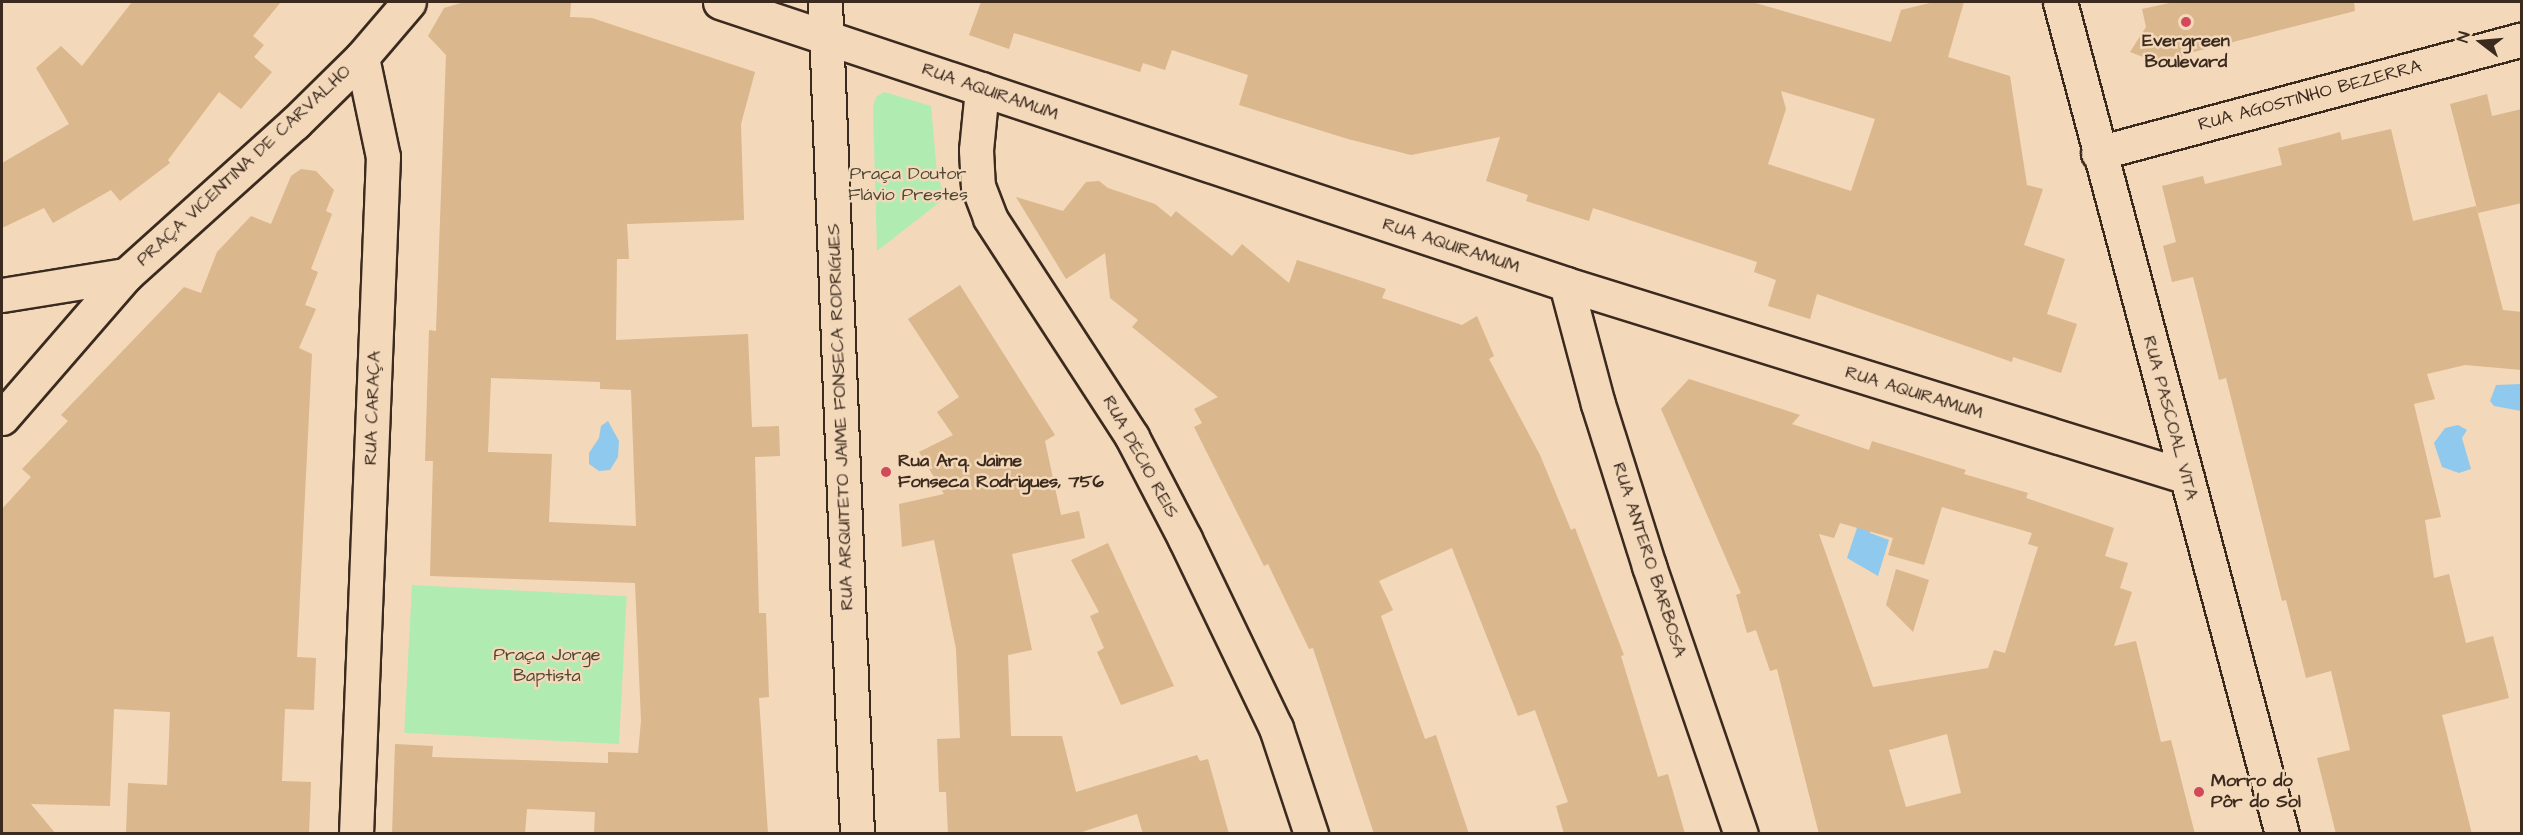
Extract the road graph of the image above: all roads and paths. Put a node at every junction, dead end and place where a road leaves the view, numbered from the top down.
1 (409, 2) edge
2 (720, 2) edge
3 (825, 2) edge
4 (2060, 2) edge
5 (825, 36) junction
6 (2522, 39) edge
7 (362, 57) junction
8 (982, 89) junction
9 (2098, 153) junction
10 (126, 275) junction
11 (1566, 284) junction
12 (2, 295) edge
13 (2, 418) edge
14 (2187, 477) junction
15 (356, 834) edge
16 (857, 834) edge
17 (1311, 834) edge
18 (1741, 834) edge
19 (2282, 834) edge

1 - 7 street
2 - 5 street, RUA AQUIRAMUM
3 - 5 street, RUA ARQUITETO JAIME FONSECA RODRIGUES
4 - 9 street, RUA PASCOAL VITA
5 - 8 street, RUA AQUIRAMUM
5 - 16 street, RUA ARQUITETO JAIME FONSECA RODRIGUES
6 - 9 street, RUA AGOSTINHO BEZERRA
7 - 10 street, PRAÇA VICENTINA DE CARVALHO
7 - 15 street, RUA CARAÇA
8 - 11 street, RUA AQUIRAMUM
8 - 17 street, RUA DÉCIO REIS
9 - 14 street, RUA PASCOAL VITA
10 - 12 street, PRAÇA VICENTINA DE CARVALHO
10 - 13 street, PRAÇA VICENTINA DE CARVALHO
11 - 14 street, RUA AQUIRAMUM
11 - 18 street, RUA ANTERO BARBOSA
14 - 19 street, RUA PASCOAL VITA

